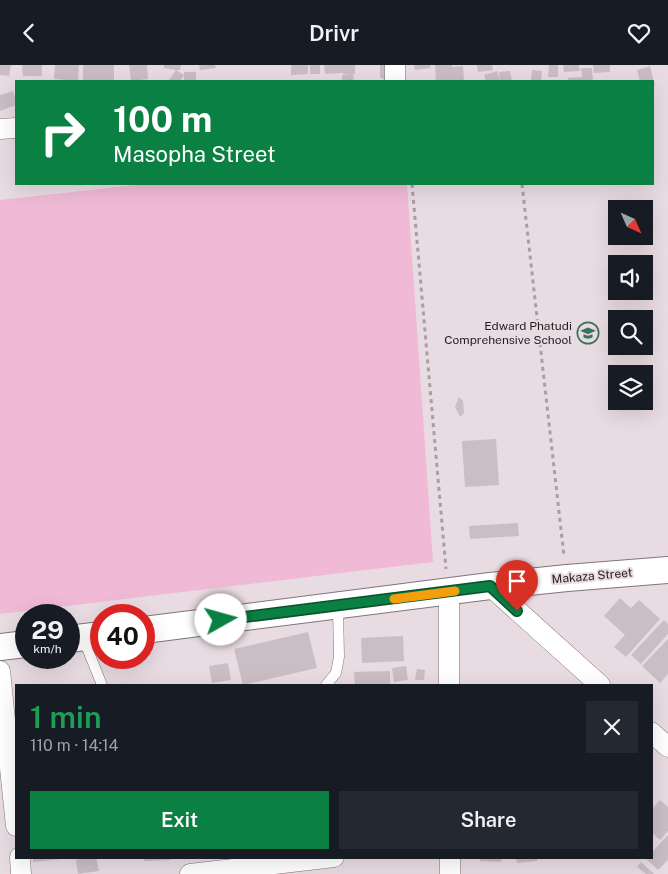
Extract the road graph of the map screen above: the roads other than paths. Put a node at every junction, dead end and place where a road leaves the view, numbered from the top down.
1 (395, 65) edge
2 (395, 80) edge
3 (15, 128) edge
4 (0, 129) edge
5 (668, 570) edge
6 (490, 586) junction
7 (448, 592) junction
8 (338, 606) junction
9 (155, 629) edge
10 (84, 637) edge
11 (15, 645) edge
12 (0, 647) edge
13 (0, 671) edge
14 (102, 684) edge
15 (327, 684) edge
16 (449, 684) edge
17 (599, 684) edge
18 (653, 734) edge
19 (668, 747) edge
20 (15, 816) edge
21 (20, 859) edge
22 (317, 859) edge
23 (450, 859) edge
24 (21, 874) edge
25 (190, 874) edge
26 (450, 874) edge

1 - 2 street
3 - 4 street
5 - 6 street, Makaza Street
6 - 7 street, Makaza Street
6 - 17 street
7 - 8 street, Makaza Street
7 - 16 street
8 - 9 street, Makaza Street
8 - 15 lane
10 - 14 lane
11 - 12 street
13 - 20 street
18 - 19 street
21 - 24 street
22 - 25 street
23 - 26 street

